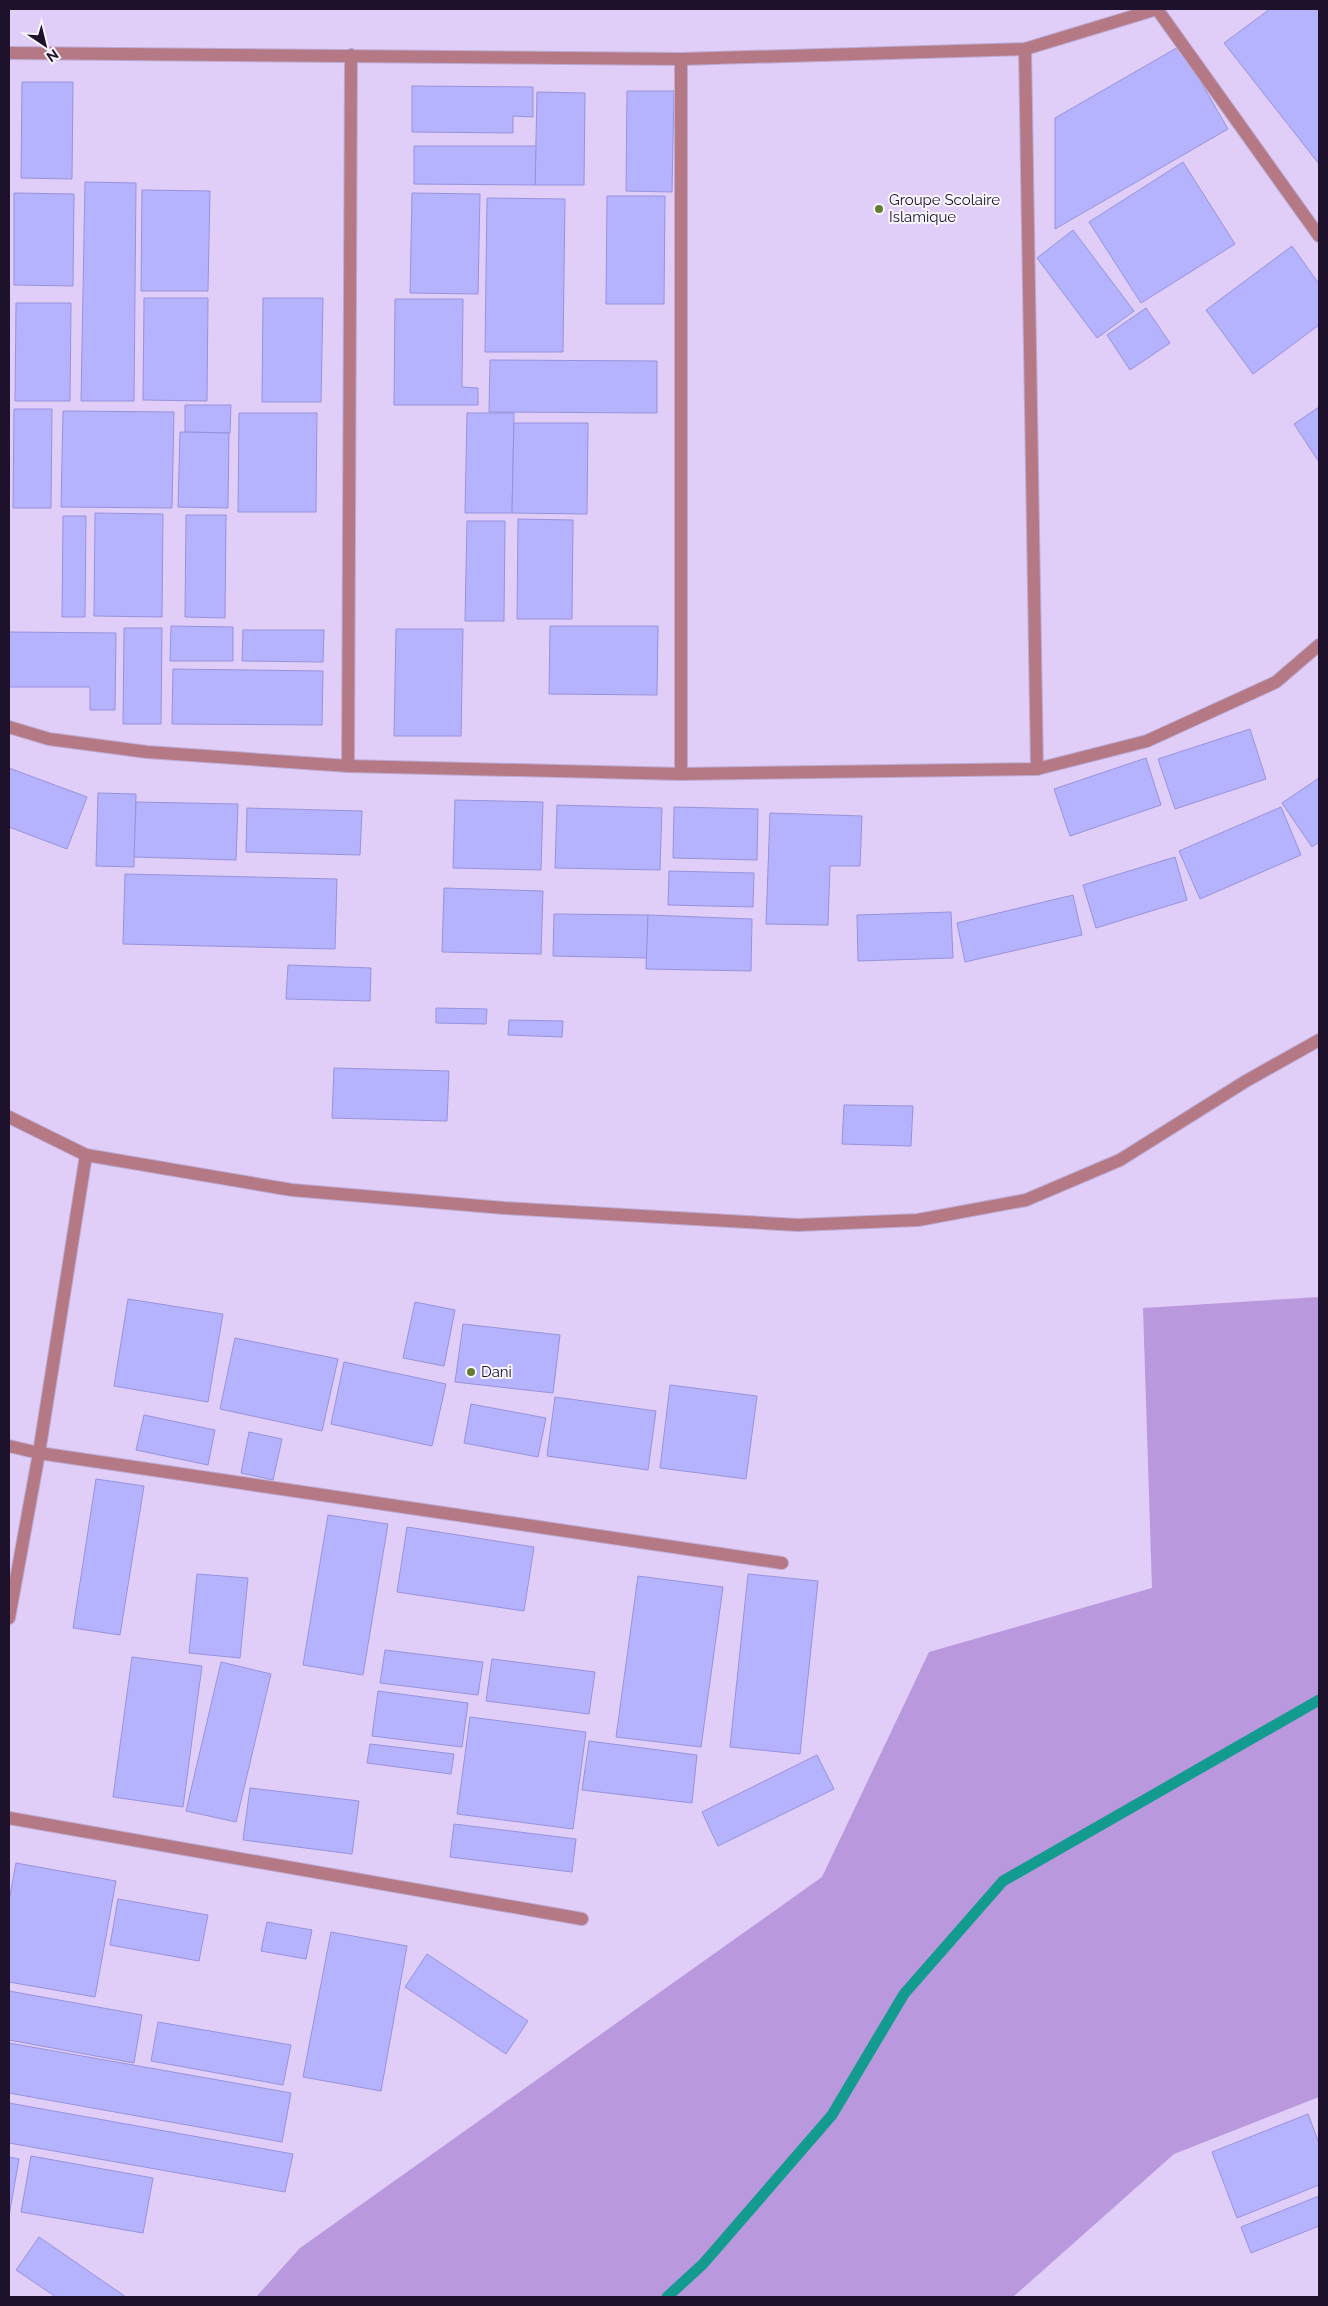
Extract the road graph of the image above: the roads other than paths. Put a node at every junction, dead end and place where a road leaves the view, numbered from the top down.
1 (1157, 9) edge
2 (1025, 49) junction
3 (9, 54) edge
4 (351, 55) junction
5 (681, 59) junction
6 (1319, 236) edge
7 (1319, 645) edge
8 (9, 727) edge
9 (348, 766) junction
10 (1038, 769) junction
11 (681, 774) junction
12 (1319, 1040) edge
13 (9, 1117) edge
14 (86, 1155) junction
15 (9, 1446) edge
16 (39, 1453) junction
17 (782, 1563) dead end
18 (9, 1618) edge
19 (9, 1818) edge
20 (582, 1919) dead end

1 - 2 street
1 - 6 street
2 - 5 street
2 - 10 street
3 - 4 street
4 - 5 street
4 - 9 street
5 - 11 street
7 - 10 street
8 - 9 street
9 - 11 street
10 - 11 street
12 - 14 street
13 - 14 street
14 - 16 street
15 - 16 street
16 - 17 street
16 - 18 street
19 - 20 street

